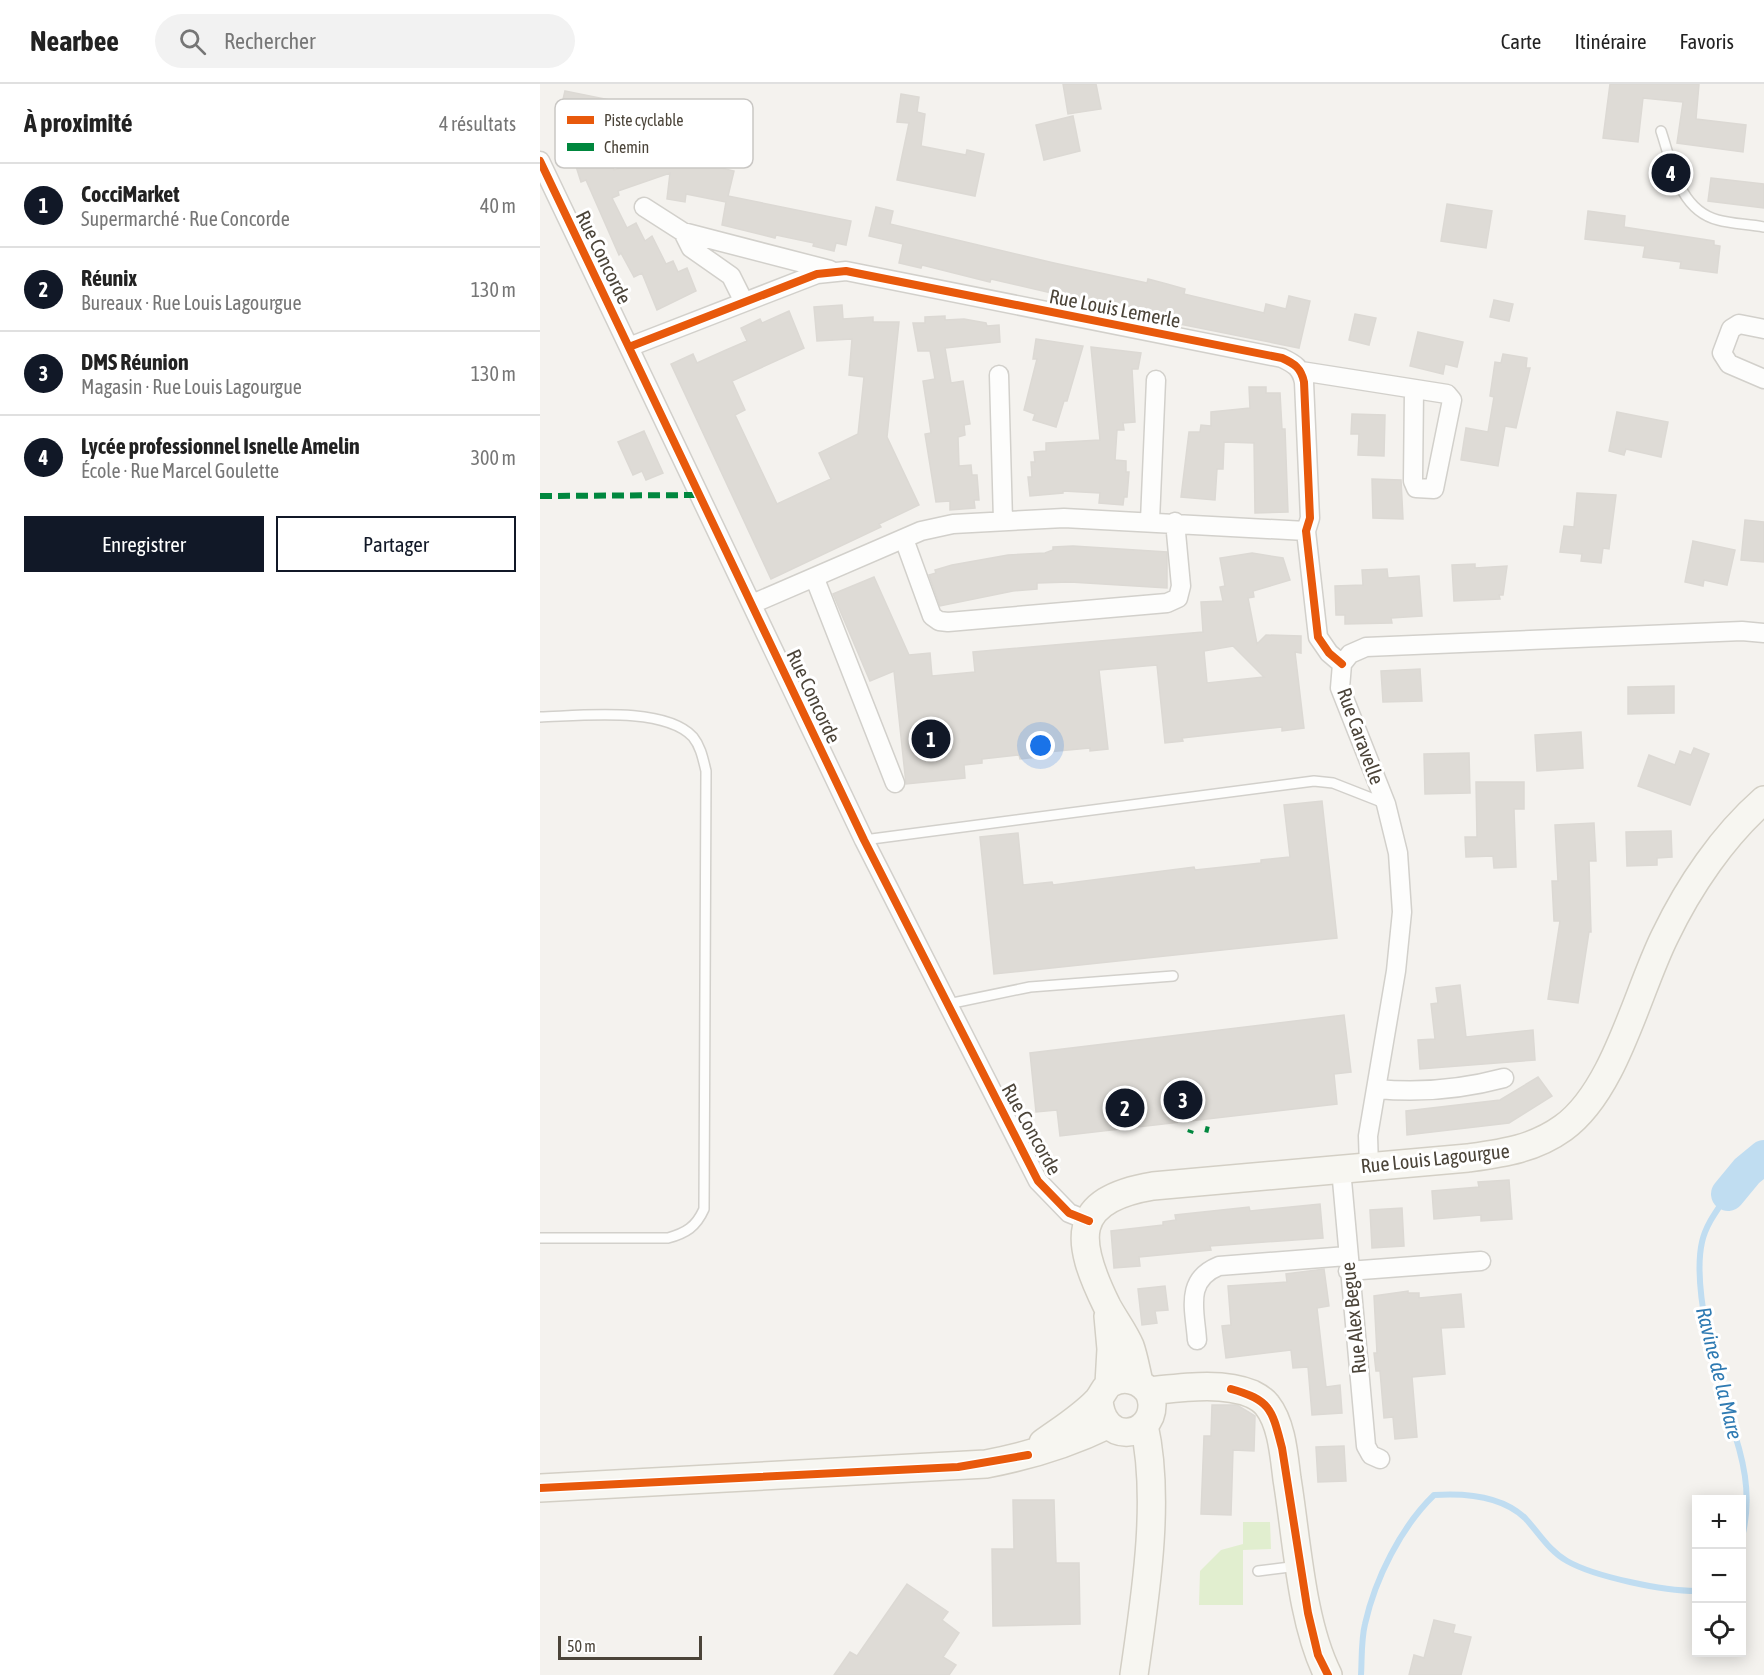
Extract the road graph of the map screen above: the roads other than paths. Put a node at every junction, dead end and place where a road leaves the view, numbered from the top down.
1 (1660, 131) dead end
2 (540, 161) edge
3 (644, 207) dead end
4 (1764, 226) edge
5 (683, 232) junction
6 (832, 271) junction
7 (744, 302) junction
8 (1764, 329) edge
9 (629, 346) junction
10 (1302, 371) junction
11 (999, 375) dead end
12 (1764, 379) edge
13 (1156, 380) dead end
14 (1414, 390) junction
15 (1003, 521) junction
16 (1150, 521) junction
17 (1175, 522) junction
18 (1306, 531) junction
19 (904, 538) junction
20 (815, 579) junction
21 (752, 604) junction
22 (1764, 633) edge
23 (1342, 664) junction
24 (540, 717) edge
25 (895, 783) dead end
26 (1764, 800) edge
27 (1386, 804) junction
28 (864, 840) junction
29 (1173, 976) dead end
30 (948, 1004) junction
31 (1504, 1078) dead end
32 (1377, 1089) junction
33 (1369, 1167) junction
34 (1341, 1169) junction
35 (1089, 1221) junction
36 (540, 1238) edge
37 (1481, 1261) dead end
38 (1348, 1264) junction
39 (1107, 1306) junction
40 (1197, 1340) dead end
41 (1104, 1392) junction
42 (1145, 1403) junction
43 (1111, 1428) junction
44 (1028, 1455) junction
45 (1380, 1459) dead end
46 (540, 1488) edge
47 (1150, 1503) junction
48 (1301, 1566) junction
49 (1258, 1571) dead end
50 (1134, 1675) edge
51 (1328, 1675) edge

1 - 4 lane
2 - 9 street, Rue Concorde
3 - 5 street, Rue Louis Lemerle
5 - 6 street, Rue Louis Lemerle
5 - 7 street, Rue Louis Lemerle
6 - 7 street, Rue Louis Lemerle
6 - 10 street, Rue Louis Lemerle
7 - 9 street, Rue Louis Lemerle
8 - 12 street
9 - 21 street, Rue Concorde
10 - 14 street, Rue Louis Lemerle
10 - 18 street
11 - 15 street
13 - 16 street
14 - 14 street, Rue Louis Lemerle
15 - 16 street
15 - 19 street
16 - 17 street
17 - 18 street
17 - 19 street
18 - 23 street
19 - 20 street
20 - 21 street
20 - 25 street
21 - 28 street, Rue Concorde
22 - 23 street, Rue Caravelle
23 - 27 street, Rue Caravelle
24 - 36 lane
26 - 33 main road, Rue Louis Lagourgue
27 - 28 lane
27 - 32 street, Rue Caravelle
28 - 30 street, Rue Concorde
29 - 30 lane
30 - 35 street, Rue Concorde
31 - 32 street
32 - 33 street, Rue Caravelle
33 - 34 main road, Rue Louis Lagourgue
34 - 35 main road, Rue Louis Lagourgue
34 - 38 street, Rue Alex Begue
35 - 39 main road
37 - 38 street
38 - 40 street
38 - 45 street, Rue Alex Begue
39 - 41 main road
39 - 42 main road
41 - 42 main road
41 - 43 main road
41 - 44 main road
42 - 43 main road
42 - 47 main road
42 - 48 main road
43 - 44 main road
43 - 47 main road
44 - 46 main road
47 - 50 main road
48 - 49 lane
48 - 51 main road

